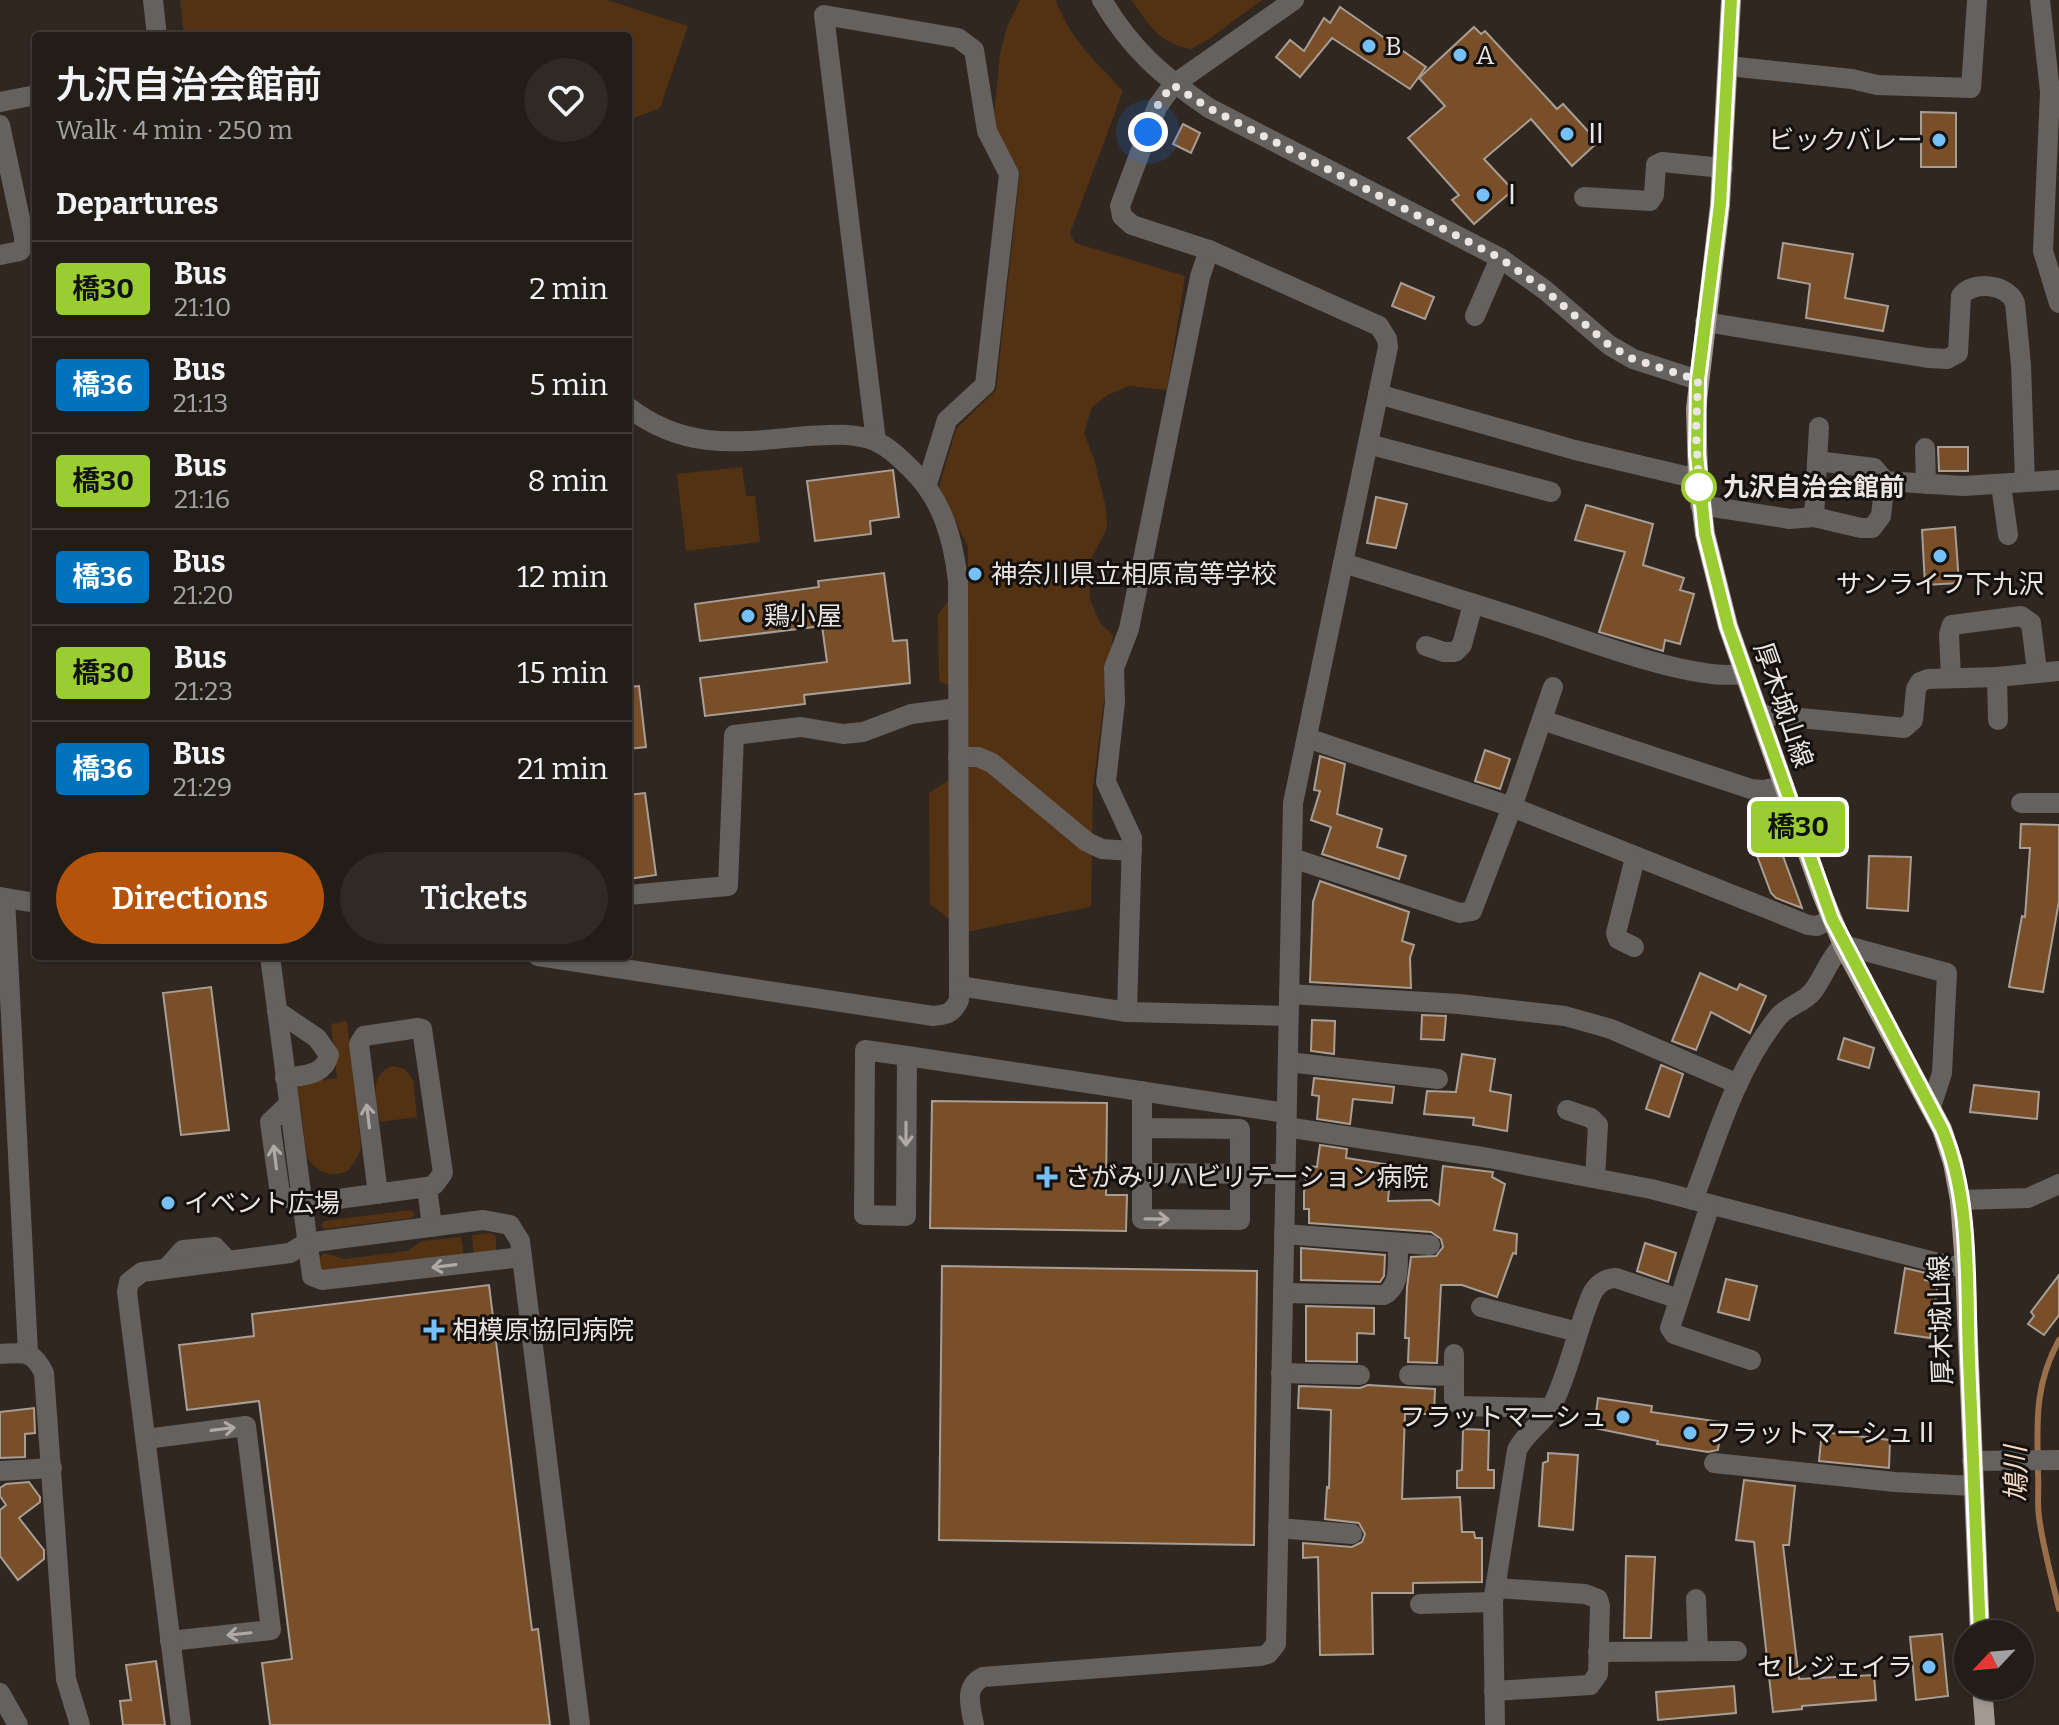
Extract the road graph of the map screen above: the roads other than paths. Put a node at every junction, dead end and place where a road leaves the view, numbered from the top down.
1 (153, 0) edge
2 (1102, 0) edge
3 (1294, 0) edge
4 (1731, 0) edge
5 (2040, 0) edge
6 (1977, 1) edge
7 (157, 32) edge
8 (1728, 66) junction
9 (1173, 85) junction
10 (32, 96) edge
11 (0, 102) edge
12 (0, 125) edge
13 (1723, 168) junction
14 (1584, 197) dead end
15 (2051, 230) edge
16 (1209, 250) junction
17 (0, 255) edge
18 (1500, 258) junction
19 (2059, 303) edge
20 (1475, 316) dead end
21 (1705, 322) junction
22 (1698, 380) junction
23 (1378, 394) junction
24 (632, 410) edge
25 (1819, 427) dead end
26 (876, 441) junction
27 (1368, 444) junction
28 (1925, 448) dead end
29 (1817, 461) junction
30 (1698, 476) junction
31 (2059, 480) edge
32 (1885, 481) junction
33 (2025, 482) junction
34 (927, 484) junction
35 (1926, 484) junction
36 (2001, 485) junction
37 (1551, 492) dead end
38 (1700, 505) junction
39 (1814, 517) junction
40 (2008, 535) dead end
41 (1343, 563) junction
42 (1473, 604) junction
43 (1426, 646) dead end
44 (2037, 671) junction
45 (2059, 671) edge
46 (1744, 673) junction
47 (1997, 677) junction
48 (1951, 678) junction
49 (1553, 687) dead end
50 (958, 708) junction
51 (1759, 714) junction
52 (1542, 720) junction
53 (1998, 720) dead end
54 (1307, 738) junction
55 (958, 757) junction
56 (1783, 786) junction
57 (2021, 803) dead end
58 (2059, 803) edge
59 (1512, 807) junction
60 (1132, 851) junction
61 (1292, 858) junction
62 (1635, 858) junction
63 (632, 895) edge
64 (2, 898) edge
65 (32, 902) edge
66 (1832, 919) junction
67 (1843, 945) junction
68 (1634, 947) dead end
69 (271, 960) edge
70 (564, 960) edge
71 (959, 986) junction
72 (1289, 994) junction
73 (277, 1011) junction
74 (1127, 1012) junction
75 (1288, 1016) junction
76 (907, 1056) junction
77 (1288, 1062) junction
78 (285, 1078) junction
79 (1438, 1079) dead end
80 (1738, 1084) junction
81 (1142, 1091) junction
82 (1931, 1107) junction
83 (1567, 1110) dead end
84 (1286, 1120) junction
85 (1142, 1128) junction
86 (1142, 1173) junction
87 (1240, 1173) junction
88 (1285, 1174) junction
89 (1595, 1178) junction
90 (2059, 1184) edge
91 (427, 1187) junction
92 (378, 1194) junction
93 (1960, 1200) junction
94 (1702, 1202) junction
95 (301, 1204) junction
96 (432, 1227) junction
97 (1284, 1234) junction
98 (306, 1243) junction
99 (1398, 1243) junction
100 (1430, 1245) dead end
101 (522, 1257) junction
102 (1965, 1266) junction
103 (1283, 1293) junction
104 (1679, 1299) junction
105 (1481, 1307) dead end
106 (1578, 1332) junction
107 (28, 1353) junction
108 (0, 1354) edge
109 (1454, 1354) dead end
110 (1751, 1360) dead end
111 (1281, 1373) junction
112 (1360, 1375) dead end
113 (1409, 1375) dead end
114 (1454, 1376) junction
115 (1551, 1408) junction
116 (146, 1439) junction
117 (2059, 1460) edge
118 (1972, 1461) junction
119 (1714, 1463) dead end
120 (52, 1468) junction
121 (0, 1471) edge
122 (1974, 1486) junction
123 (1278, 1528) junction
124 (1352, 1534) dead end
125 (1495, 1595) junction
126 (1696, 1599) dead end
127 (1420, 1604) dead end
128 (1979, 1620) edge
129 (170, 1641) junction
130 (1698, 1651) junction
131 (1737, 1651) dead end
132 (1598, 1652) junction
133 (1494, 1691) junction
134 (0, 1693) edge
135 (1983, 1700) edge
136 (10, 1719) edge
137 (80, 1725) edge
138 (181, 1725) edge
139 (580, 1725) edge
140 (974, 1725) edge
141 (1495, 1725) edge
142 (1985, 1725) edge

1 - 7 street
2 - 9 street
3 - 9 street
4 - 8 main road, 厚木城山線
5 - 15 street
6 - 8 street
8 - 13 main road, 厚木城山線
9 - 16 street
9 - 18 street
10 - 11 street
12 - 17 street
13 - 14 street
13 - 21 main road, 厚木城山線
15 - 19 street
16 - 23 street
16 - 60 street
18 - 20 street
18 - 22 street
21 - 22 main road, 厚木城山線
21 - 33 street
22 - 30 main road, 厚木城山線
23 - 27 street
23 - 30 street
24 - 26 street
25 - 29 street
26 - 34 street
26 - 34 street
27 - 37 street
27 - 41 street
28 - 35 street
29 - 32 street
29 - 39 street
30 - 38 main road, 厚木城山線
31 - 33 street
32 - 35 street
32 - 39 street
33 - 36 street
34 - 50 street
35 - 36 street
36 - 40 street
38 - 39 street
38 - 46 main road, 厚木城山線
41 - 42 street
41 - 54 street
42 - 43 street
42 - 46 street
44 - 45 street
44 - 47 street
44 - 48 street
46 - 51 main road, 厚木城山線
47 - 48 street
47 - 53 street
48 - 51 street
49 - 52 street
50 - 55 street
50 - 63 street
51 - 56 main road, 厚木城山線
52 - 56 street
52 - 59 street
54 - 59 street
54 - 61 street
55 - 60 street
55 - 71 street
56 - 66 main road, 厚木城山線
57 - 58 street
59 - 61 street
59 - 62 street
60 - 74 street
61 - 72 street
62 - 66 street
62 - 68 street
64 - 65 street
64 - 107 street
66 - 67 main road, 厚木城山線
67 - 80 street
67 - 82 main road, 厚木城山線
67 - 82 street
69 - 73 street
70 - 71 street
71 - 74 street
72 - 75 street
72 - 80 street
73 - 78 street
73 - 78 street
74 - 75 street
75 - 77 street
76 -> 76 street
76 - 81 street
77 - 79 street
77 - 84 street
78 - 95 street
80 - 94 street
81 - 84 street
81 - 85 street
82 - 93 main road, 厚木城山線
83 - 89 street
84 - 88 street
84 - 89 street
85 - 86 street
85 - 87 street
86 - 87 street
86 -> 87 street
87 - 88 street
88 - 97 street
89 - 94 street
90 - 93 street
91 - 92 street
92 -> 91 street
91 - 96 street
92 - 95 street
93 - 102 main road, 厚木城山線
94 - 102 street
94 - 104 street
95 - 98 street
96 - 98 street
96 - 101 street
97 - 99 street
97 - 103 street
101 -> 98 street
98 - 116 street
99 - 100 street
99 - 103 street
101 - 139 street
102 - 118 main road, 厚木城山線
103 - 111 street
104 - 106 street
104 - 110 street
105 - 106 street
106 - 115 street
107 - 108 street
107 - 120 street
109 - 114 street
111 - 112 street
111 - 123 street
113 - 114 street
114 - 115 street
115 - 125 street
116 - 129 street
116 -> 129 street
117 - 118 street
118 - 122 main road, 厚木城山線
119 - 122 street
120 - 121 street
120 - 137 street
122 - 128 main road, 厚木城山線
123 - 124 street
123 - 140 street
125 - 127 street
125 - 132 street
125 - 133 street
126 - 130 street
129 - 138 street
130 - 131 street
130 - 132 street
132 - 133 street
133 - 141 street
134 - 136 street
135 - 142 main road

